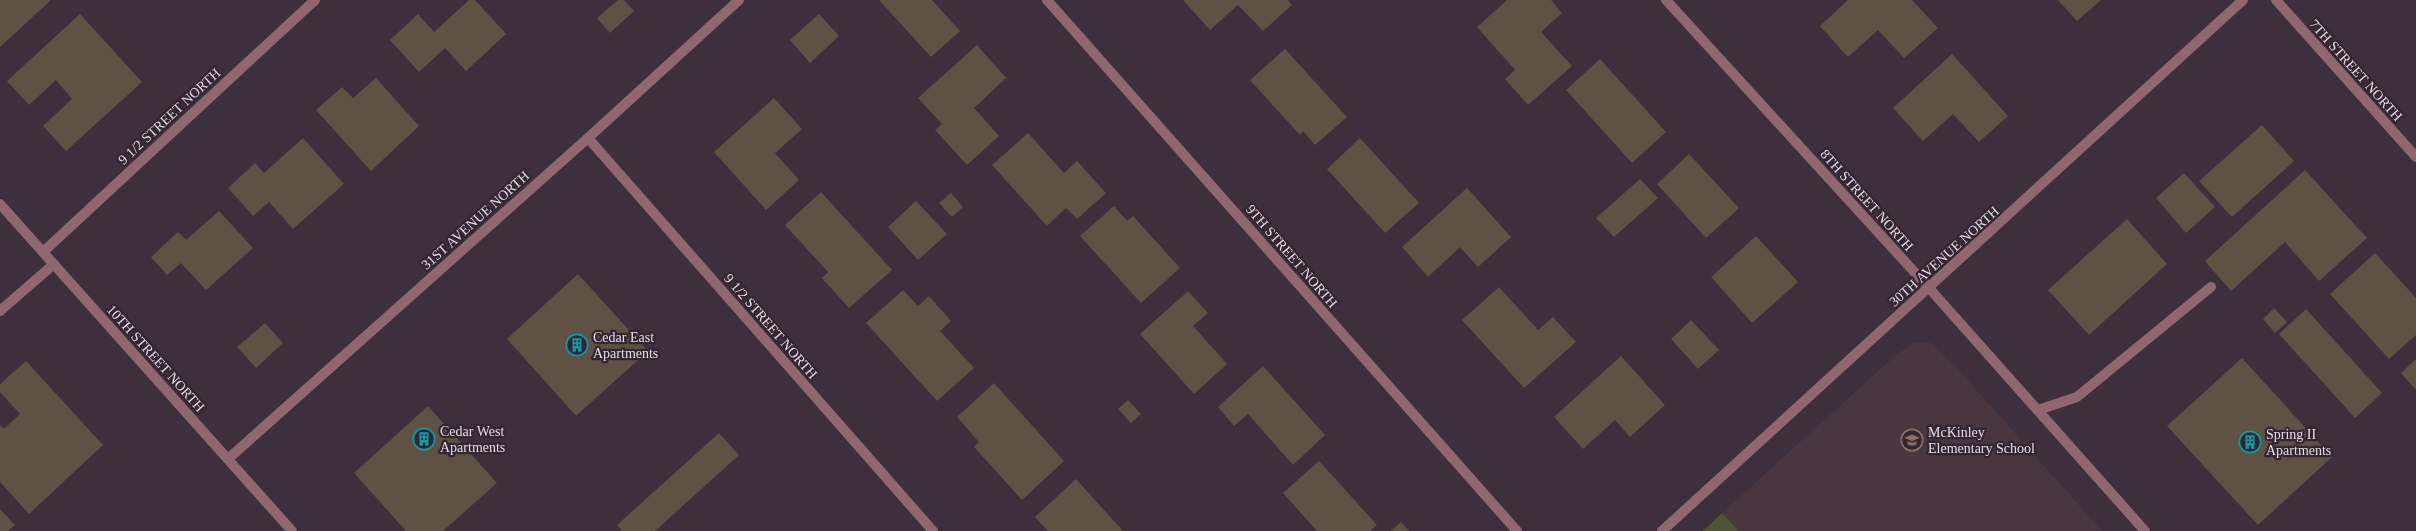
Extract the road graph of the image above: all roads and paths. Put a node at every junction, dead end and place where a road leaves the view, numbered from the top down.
1 (315, 0) edge
2 (739, 0) edge
3 (1048, 0) edge
4 (1666, 0) edge
5 (2243, 0) edge
6 (2276, 0) edge
7 (588, 138) junction
8 (2416, 157) edge
9 (0, 204) edge
10 (43, 252) junction
11 (54, 264) junction
12 (2211, 287) dead end
13 (1929, 288) junction
14 (0, 311) edge
15 (2038, 410) junction
16 (228, 459) junction
17 (292, 531) edge
18 (933, 531) edge
19 (1517, 531) edge
20 (1662, 531) edge
21 (2145, 531) edge

1 - 10 street, 9 1/2 STREET NORTH
2 - 7 street, 31ST AVENUE NORTH
3 - 19 street, 9TH STREET NORTH
4 - 13 street, 8TH STREET NORTH
5 - 13 street, 30TH AVENUE NORTH
6 - 8 street, 7TH STREET NORTH
7 - 16 street, 31ST AVENUE NORTH
7 - 18 street, 9 1/2 STREET NORTH
9 - 10 street, 10TH STREET NORTH
10 - 11 street, 10TH STREET NORTH
11 - 14 street
11 - 16 street, 10TH STREET NORTH
12 - 15 street
13 - 15 street, 8TH STREET NORTH
13 - 20 street, 30TH AVENUE NORTH
15 - 21 street, 8TH STREET NORTH
16 - 17 street, 10TH STREET NORTH

